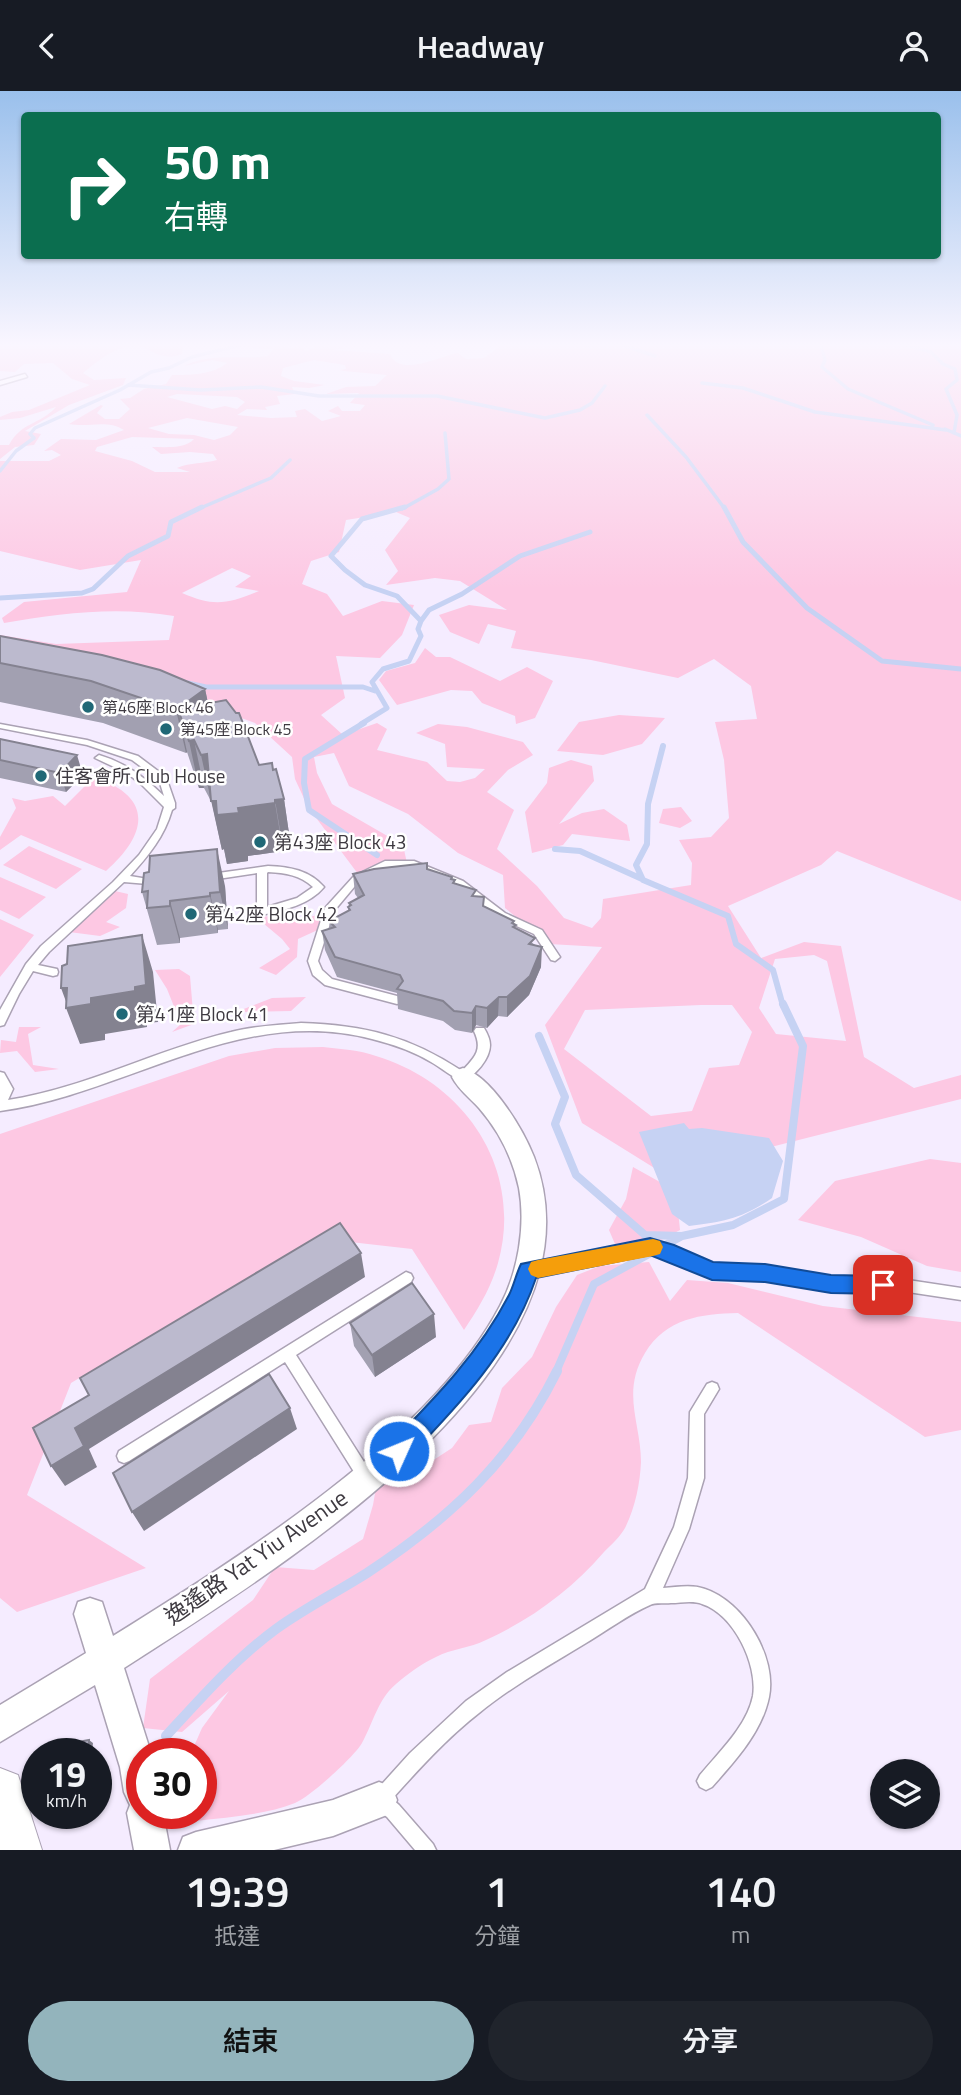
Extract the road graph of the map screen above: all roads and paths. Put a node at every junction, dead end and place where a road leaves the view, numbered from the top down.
1 (0, 726) edge
2 (99, 758) dead end
3 (170, 808) junction
4 (262, 870) junction
5 (122, 878) junction
6 (199, 879) edge
7 (174, 882) edge
8 (555, 957) dead end
9 (30, 967) junction
10 (53, 972) dead end
11 (397, 1000) edge
12 (0, 1022) edge
13 (480, 1031) dead end
14 (0, 1076) edge
15 (463, 1077) junction
16 (0, 1106) edge
17 (528, 1271) junction
18 (406, 1277) dead end
19 (961, 1294) edge
20 (287, 1353) junction
21 (712, 1389) dead end
22 (124, 1456) dead end
23 (366, 1478) junction
24 (651, 1595) junction
25 (90, 1614) dead end
26 (105, 1660) junction
27 (0, 1725) edge
28 (129, 1738) edge
29 (706, 1781) dead end
30 (0, 1793) edge
31 (379, 1800) junction
32 (148, 1829) edge
33 (16, 1850) edge
34 (152, 1850) edge
35 (196, 1850) edge
36 (427, 1850) edge

1 - 3 lane
2 - 3 lane
3 - 5 lane
4 - 4 lane
4 - 6 lane
5 - 7 lane
5 - 9 lane
8 - 11 lane
9 - 10 lane
9 - 12 lane
13 - 15 lane
14 - 16 lane, 逸遙路 Yat Yiu Avenue
15 - 16 lane, 逸遙路 Yat Yiu Avenue
15 - 17 street, 逸遙路 Yat Yiu Avenue
17 - 19 lane
17 - 23 street, 逸遙路 Yat Yiu Avenue
18 - 20 lane
20 - 22 lane
20 - 23 lane
21 - 24 lane
23 - 26 street, 逸遙路 Yat Yiu Avenue
24 - 29 lane
24 - 31 lane
25 - 26 street
26 - 27 street, 逸遙路 Yat Yiu Avenue
26 - 28 street
30 - 33 main road
31 - 35 street
31 - 36 lane
32 - 34 street

